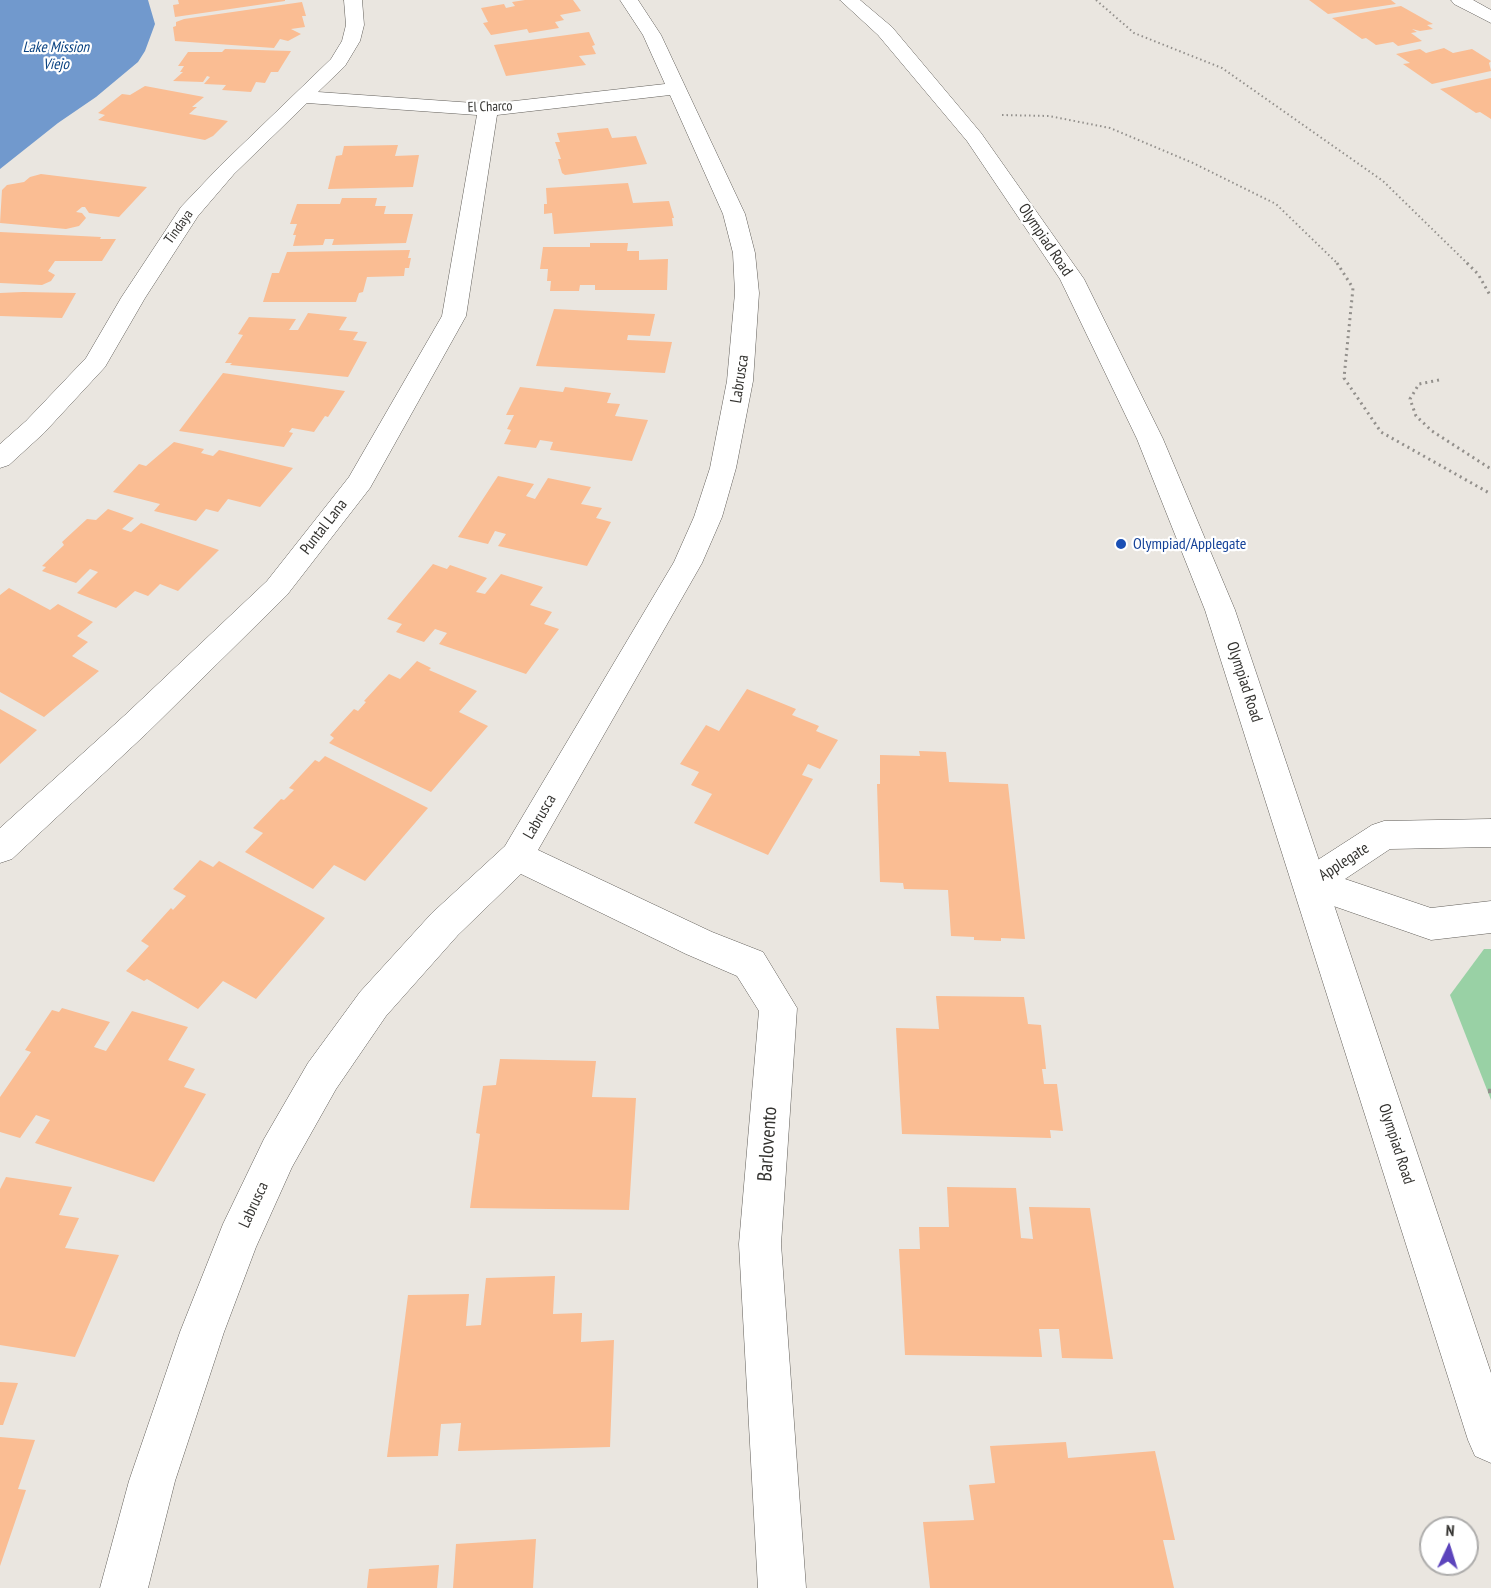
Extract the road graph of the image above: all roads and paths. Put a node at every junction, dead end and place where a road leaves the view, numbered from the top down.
1 (353, 0) edge
2 (629, 0) edge
3 (849, 0) edge
4 (1096, 0) edge
5 (1460, 0) edge
6 (1491, 18) edge
7 (677, 88) junction
8 (303, 98) junction
9 (488, 110) junction
10 (956, 115) junction
11 (1491, 297) edge
12 (1439, 380) dead end
13 (0, 459) edge
14 (1491, 469) edge
15 (1491, 494) edge
16 (1491, 833) edge
17 (0, 849) edge
18 (517, 856) junction
19 (1311, 883) junction
20 (1491, 917) edge
21 (1491, 1440) edge
22 (124, 1588) edge
23 (782, 1588) edge

1 - 8 street, Tindaya
2 - 7 street, Labrusca
3 - 10 street, Olympiad Road
4 - 11 path
5 - 6 street
7 - 9 street, El Charco
7 - 18 street, Labrusca
8 - 9 street, El Charco
8 - 13 street, Tindaya
9 - 17 street, Puntal Lana
10 - 15 path
10 - 19 street, Olympiad Road
12 - 14 path
16 - 19 street, Applegate
18 - 22 street, Labrusca
18 - 23 street, Barlovento
19 - 20 street, Applegate
19 - 21 street, Olympiad Road

